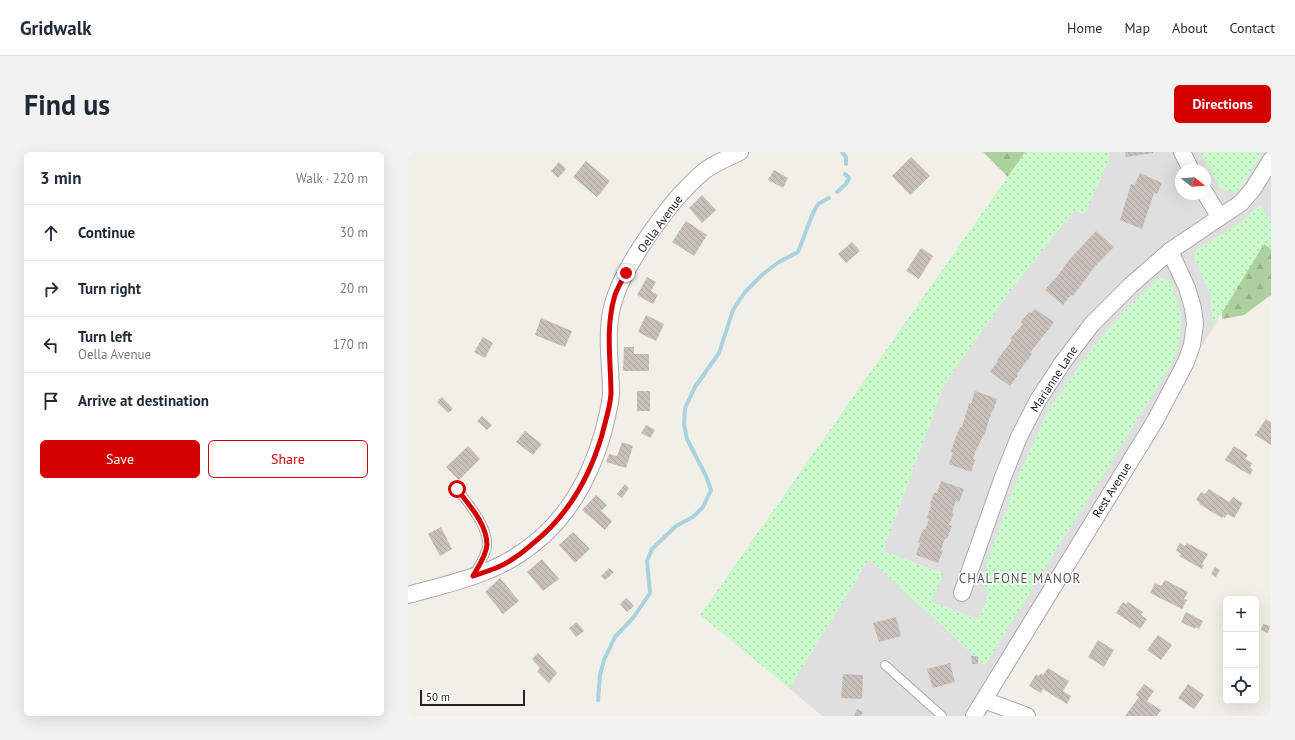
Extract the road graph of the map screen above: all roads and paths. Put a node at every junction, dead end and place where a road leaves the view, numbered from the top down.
1 (740, 152) edge
2 (1182, 152) edge
3 (1271, 160) edge
4 (1188, 164) edge
5 (1209, 200) edge
6 (1219, 216) junction
7 (1170, 251) junction
8 (457, 489) dead end
9 (473, 576) junction
10 (962, 593) dead end
11 (408, 595) edge
12 (885, 665) dead end
13 (984, 700) junction
14 (942, 716) edge
15 (974, 716) edge
16 (1027, 716) edge

1 - 9 street, Oella Avenue
2 - 4 street
3 - 6 street, Marianne Lane
5 - 6 street
6 - 7 street, Marianne Lane
7 - 10 street, Marianne Lane
7 - 13 street, Rest Avenue
8 - 9 lane
9 - 11 street, Oella Avenue
12 - 14 lane
13 - 15 street, Rest Avenue
13 - 16 street

